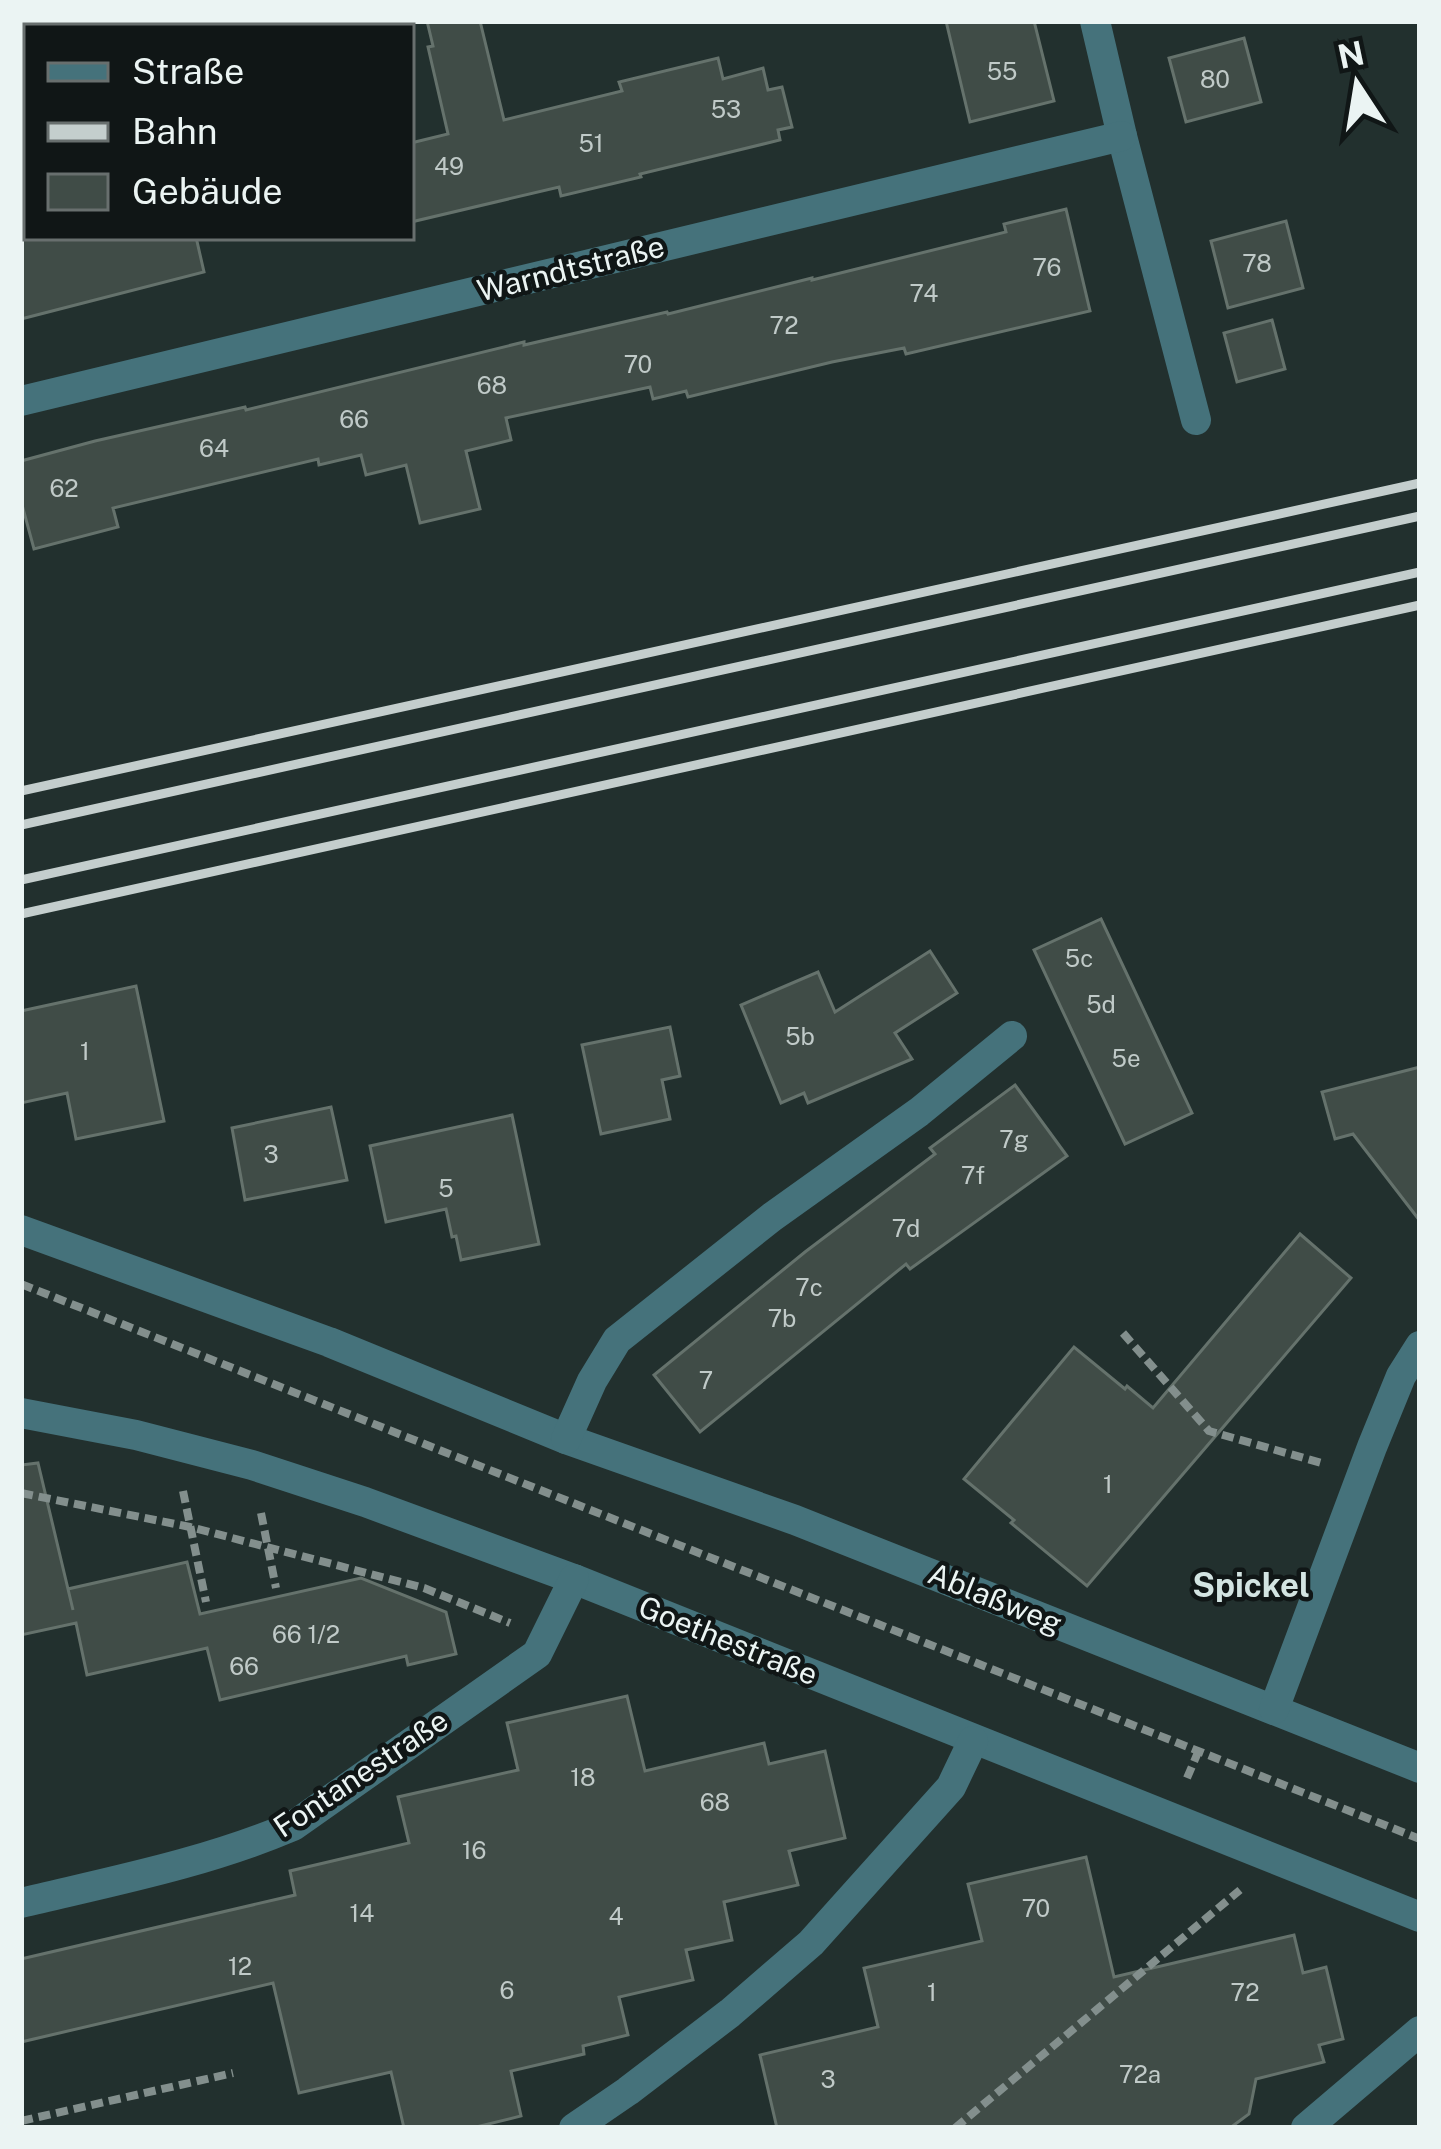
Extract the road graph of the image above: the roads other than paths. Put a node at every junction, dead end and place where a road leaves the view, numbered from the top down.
1 (1094, 21) edge
2 (1122, 136) junction
3 (21, 401) edge
4 (1196, 420) dead end
5 (1012, 1036) dead end
6 (21, 1230) edge
7 (1420, 1346) edge
8 (21, 1413) edge
9 (566, 1439) junction
10 (574, 1579) junction
11 (1274, 1709) junction
12 (973, 1741) junction
13 (1420, 1768) edge
14 (21, 1903) edge
15 (1420, 1917) edge
16 (1420, 2031) edge
17 (574, 2128) edge
18 (1306, 2128) edge

1 - 2 street
2 - 3 street, Warndtstraße
2 - 4 street
5 - 9 street
6 - 9 street, Ablaßweg
7 - 11 street
8 - 10 street, Goethestraße
9 - 11 street, Ablaßweg
10 - 12 street, Goethestraße
10 - 14 street, Fontanestraße
11 - 13 street, Ablaßweg
12 - 15 street, Goethestraße
12 - 17 street
16 - 18 street

